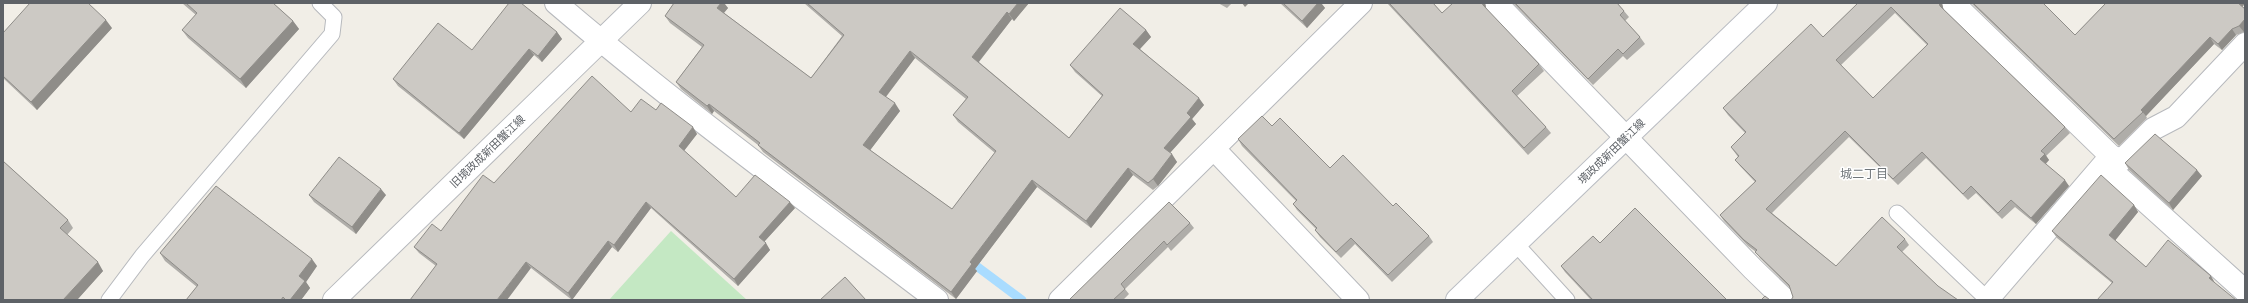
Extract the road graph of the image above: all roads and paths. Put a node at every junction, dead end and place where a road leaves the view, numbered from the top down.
1 (320, 3) edge
2 (556, 3) edge
3 (640, 3) edge
4 (1361, 3) edge
5 (1496, 3) edge
6 (1766, 3) edge
7 (1953, 3) edge
8 (600, 41) junction
9 (2245, 44) edge
10 (1626, 137) junction
11 (1214, 149) junction
12 (2107, 160) junction
13 (1897, 213) dead end
14 (1515, 243) junction
15 (2245, 291) edge
16 (109, 300) edge
17 (334, 300) edge
18 (937, 300) edge
19 (1060, 300) edge
20 (1358, 300) edge
21 (1457, 300) edge
22 (1567, 300) edge
23 (1785, 300) edge
24 (1988, 300) edge

1 - 16 lane
2 - 8 street
3 - 8 street, 旧境政成新田蟹江線
4 - 11 street
5 - 10 street
6 - 10 street, 境政成新田蟹江線
7 - 12 street
8 - 17 street, 旧境政成新田蟹江線
8 - 18 street
9 - 12 street
10 - 14 street, 境政成新田蟹江線
10 - 23 street
11 - 19 street
11 - 20 street
12 - 15 street
12 - 24 street
13 - 24 lane
14 - 21 street, 境政成新田蟹江線
14 - 22 lane

